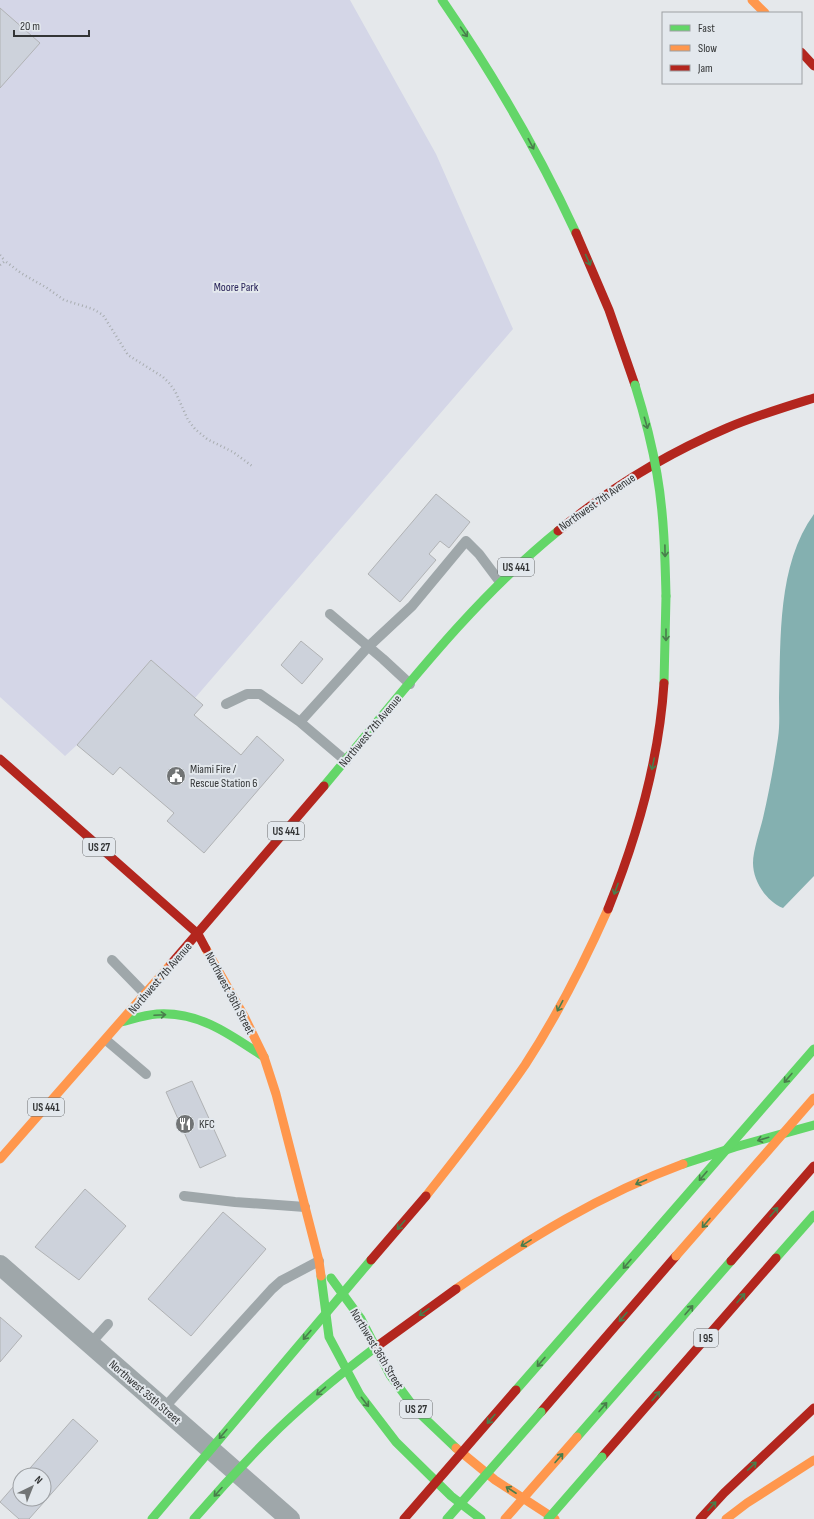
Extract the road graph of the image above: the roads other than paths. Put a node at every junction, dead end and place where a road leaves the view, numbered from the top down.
1 (442, 0) edge
2 (752, 0) edge
3 (764, 12) edge
4 (802, 53) edge
5 (814, 66) edge
6 (814, 398) edge
7 (500, 582) junction
8 (330, 614) dead end
9 (368, 647) junction
10 (410, 684) junction
11 (226, 704) dead end
12 (300, 722) junction
13 (0, 760) edge
14 (346, 760) junction
15 (198, 934) junction
16 (112, 960) dead end
17 (146, 995) junction
18 (121, 1022) junction
19 (106, 1040) junction
20 (814, 1049) edge
21 (264, 1057) junction
22 (146, 1074) dead end
23 (814, 1098) edge
24 (814, 1125) edge
25 (0, 1159) edge
26 (814, 1166) edge
27 (184, 1196) dead end
28 (306, 1207) junction
29 (812, 1217) edge
30 (319, 1261) junction
31 (0, 1265) edge
32 (108, 1324) dead end
33 (90, 1344) junction
34 (814, 1408) edge
35 (163, 1409) junction
36 (814, 1460) edge
37 (152, 1519) edge
38 (194, 1519) edge
39 (290, 1519) edge
40 (404, 1519) edge
41 (447, 1519) edge
42 (481, 1519) edge
43 (505, 1519) edge
44 (548, 1519) edge
45 (555, 1519) edge
46 (700, 1519) edge
47 (726, 1519) edge

1 -> 37 main road, bridge
2 - 3 main road
4 - 5 main road
6 - 7 main road, Northwest 7th Avenue / US 441
7 - 9 lane
7 - 10 main road, Northwest 7th Avenue / US 441
8 - 9 lane
9 - 10 lane
9 - 12 lane
10 - 14 main road, Northwest 7th Avenue / US 441
11 - 12 lane
12 - 14 lane
13 - 15 main road, Northwest 36th Street / US 27
14 - 15 main road, Northwest 7th Avenue / US 441
15 - 17 main road, Northwest 7th Avenue / US 441
15 - 21 main road, Northwest 36th Street / US 27
16 - 17 lane
17 - 18 main road, Northwest 7th Avenue / US 441
18 - 19 main road, Northwest 7th Avenue / US 441
18 -> 21 main road
19 - 22 lane
19 - 25 main road, Northwest 7th Avenue / US 441
20 -> 40 main road, bridge
21 - 28 main road, Northwest 36th Street / US 27
23 -> 41 main road, bridge
24 -> 38 main road, bridge
43 -> 26 main road, bridge
27 - 28 lane
28 - 30 main road, Northwest 36th Street / US 27
44 -> 29 main road, I 95, bridge
30 - 35 lane
30 -> 42 main road, Northwest 36th Street / US 27
45 -> 30 main road, Northwest 36th Street / US 27
31 - 33 street, Northwest 35th Street
32 - 33 lane
33 - 35 street, Northwest 35th Street
46 -> 34 main road
35 - 39 street, Northwest 35th Street
36 - 47 main road

